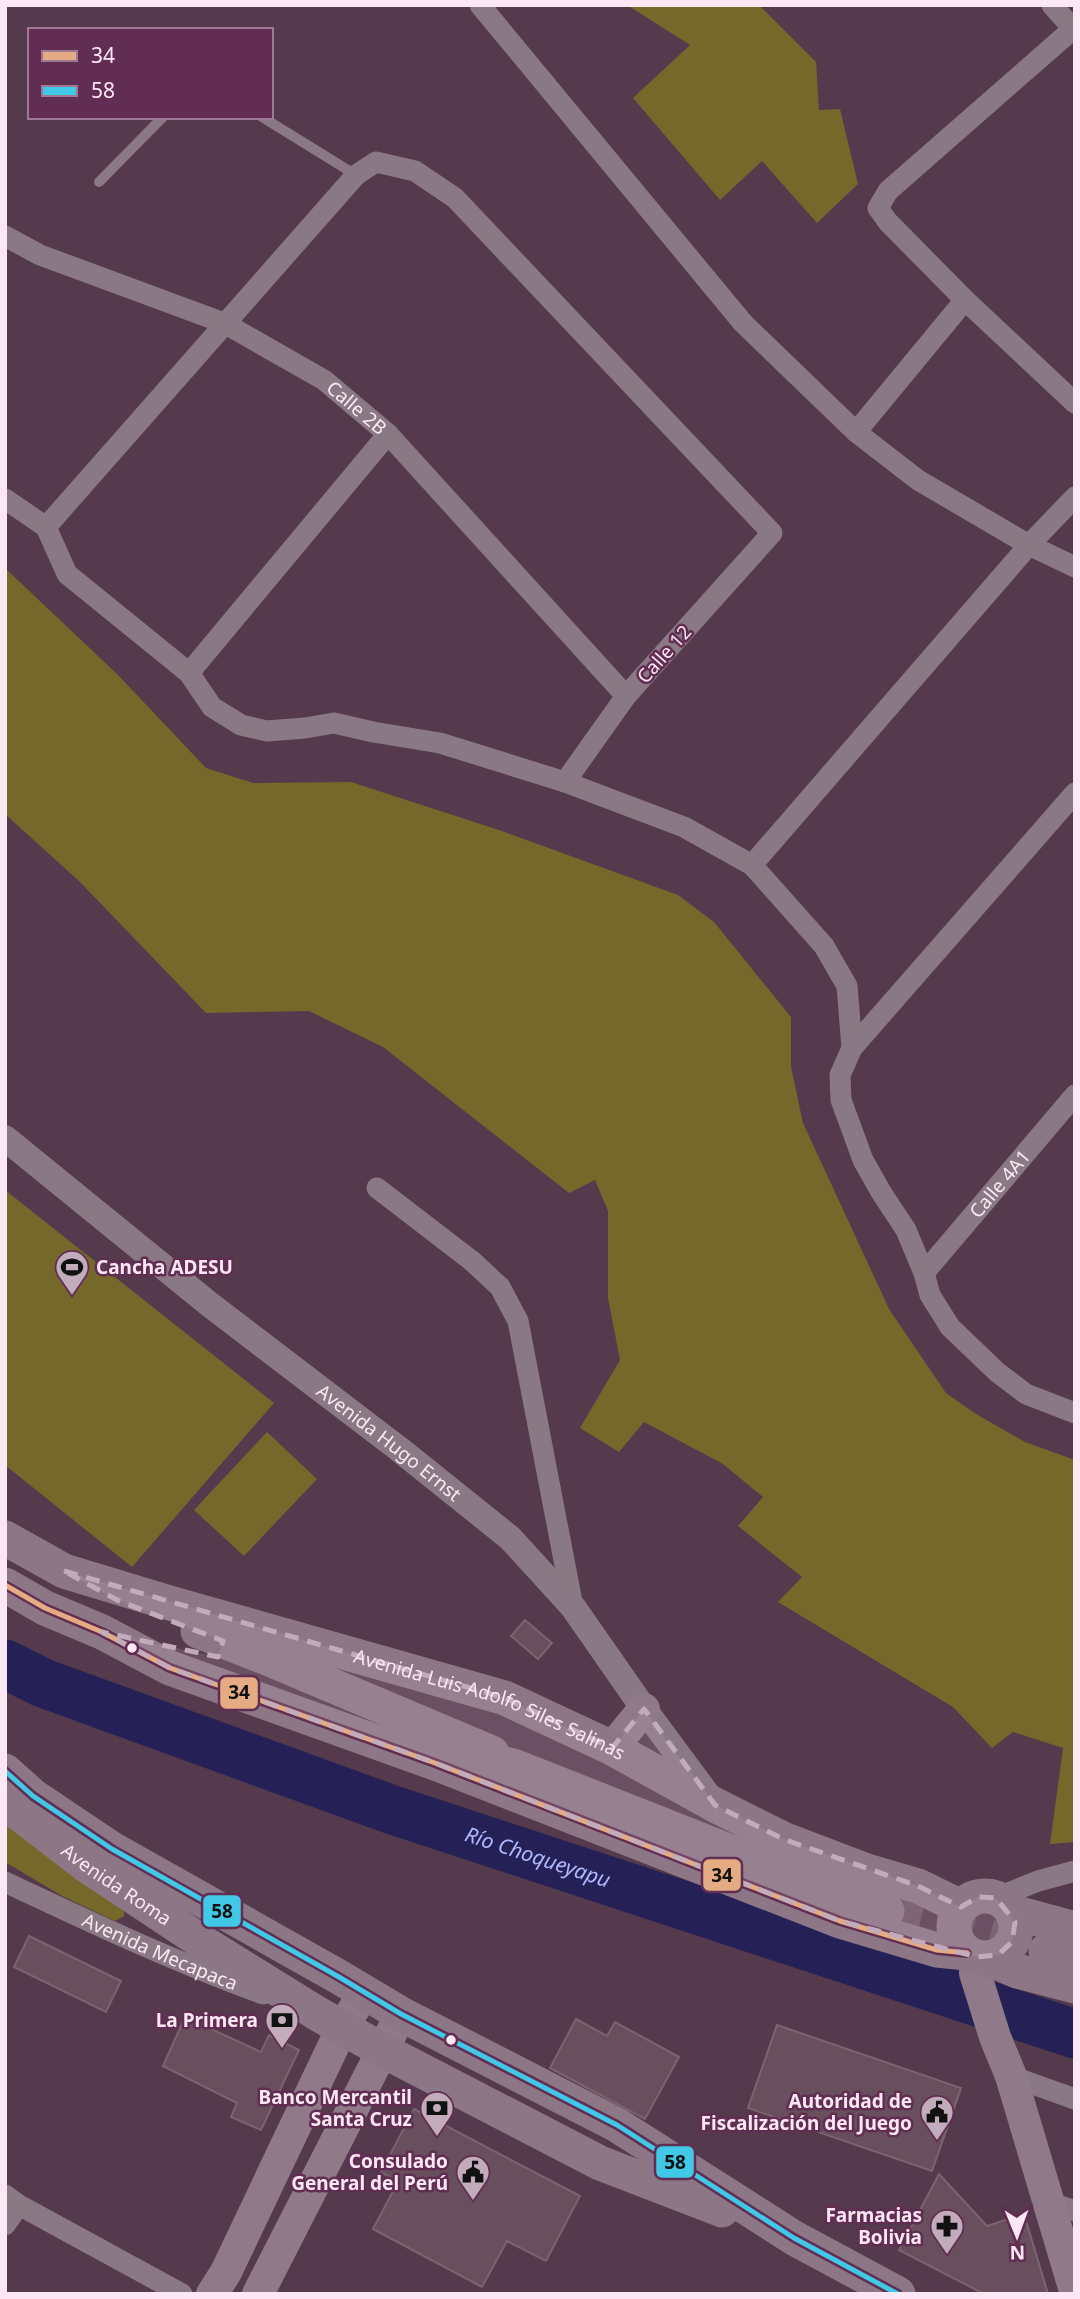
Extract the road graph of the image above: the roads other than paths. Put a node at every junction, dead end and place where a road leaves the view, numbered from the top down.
1 (480, 5) edge
2 (1052, 5) edge
3 (1074, 30) edge
4 (161, 119) edge
5 (265, 119) edge
6 (356, 175) junction
7 (99, 182) dead end
8 (5, 236) edge
9 (965, 300) junction
10 (224, 323) junction
11 (1075, 403) edge
12 (856, 432) junction
13 (388, 434) junction
14 (1075, 497) edge
15 (5, 499) edge
16 (46, 527) junction
17 (1029, 545) junction
18 (1075, 567) edge
19 (190, 673) junction
20 (626, 696) junction
21 (565, 782) junction
22 (1075, 793) edge
23 (752, 865) junction
24 (852, 1048) junction
25 (1075, 1096) edge
26 (5, 1138) edge
27 (377, 1188) dead end
28 (924, 1273) junction
29 (1075, 1413) edge
30 (5, 1538) edge
31 (64, 1571) junction
32 (5, 1585) edge
33 (573, 1607) junction
34 (102, 1632) junction
35 (644, 1709) junction
36 (612, 1748) junction
37 (516, 1767) junction
38 (5, 1772) edge
39 (5, 1802) edge
40 (715, 1805) junction
41 (1075, 1871) edge
42 (5, 1882) edge
43 (1004, 1905) junction
44 (961, 1907) junction
45 (887, 1911) tunnel mouth
46 (1075, 1929) edge
47 (976, 1960) junction
48 (1075, 1986) edge
49 (364, 1993) junction
50 (401, 2014) junction
51 (330, 2021) junction
52 (382, 2050) junction
53 (1011, 2076) junction
54 (1075, 2099) edge
55 (12, 2200) edge
56 (1062, 2206) edge
57 (5, 2225) edge
58 (794, 2238) junction
59 (219, 2283) edge
60 (1075, 2291) edge
61 (261, 2293) edge
62 (182, 2294) edge
63 (898, 2294) edge

1 - 12 street
2 - 3 street
3 - 9 street
4 - 7 lane
5 - 6 lane
6 - 10 street
6 - 20 street, Calle 12
8 - 10 street, Calle 2B
9 - 11 street
9 - 12 street
10 - 13 street, Calle 2B
10 - 16 street
12 - 17 street
13 - 19 street
13 - 20 street, Calle 2B
14 - 17 street
15 - 16 street
16 - 19 street
17 - 18 street
17 - 23 street
19 - 21 street
20 - 21 street, Calle 12
21 - 23 street
22 - 24 street
23 - 24 street
24 - 28 street
25 - 28 street, Calle 4A1
26 - 33 street, Avenida Hugo Ernst
27 - 33 street
28 - 29 street
30 - 31 main road, Avenida Luis Adolfo Siles Salinas
31 - 36 main road, Avenida Luis Adolfo Siles Salinas
31 - 37 main road
32 - 34 main road
33 - 35 street, Avenida Hugo Ernst
34 - 37 main road
34 - 47 main road
35 - 36 main road
35 - 40 street, Avenida Hugo Ernst
36 - 40 main road, Avenida Luis Adolfo Siles Salinas
37 - 45 main road
38 - 49 main road, Avenida Roma
39 - 51 main road, Avenida Roma
40 - 44 main road, Avenida Luis Adolfo Siles Salinas
41 - 43 street
42 - 51 street, Avenida Mecapaca
43 - 44 main road
43 - 46 main road
43 - 47 main road
44 - 47 main road
47 - 48 main road
47 - 53 main road
49 - 50 main road, Avenida Roma
49 - 51 main road
50 - 52 main road
50 - 58 main road, Avenida Roma
51 - 52 main road, Avenida Roma
51 - 59 main road
52 - 58 main road, Avenida Roma
52 - 61 main road
53 - 54 street
53 - 56 main road
55 - 57 street
55 - 62 street
56 - 60 main road
58 - 63 main road
59 - 61 main road

